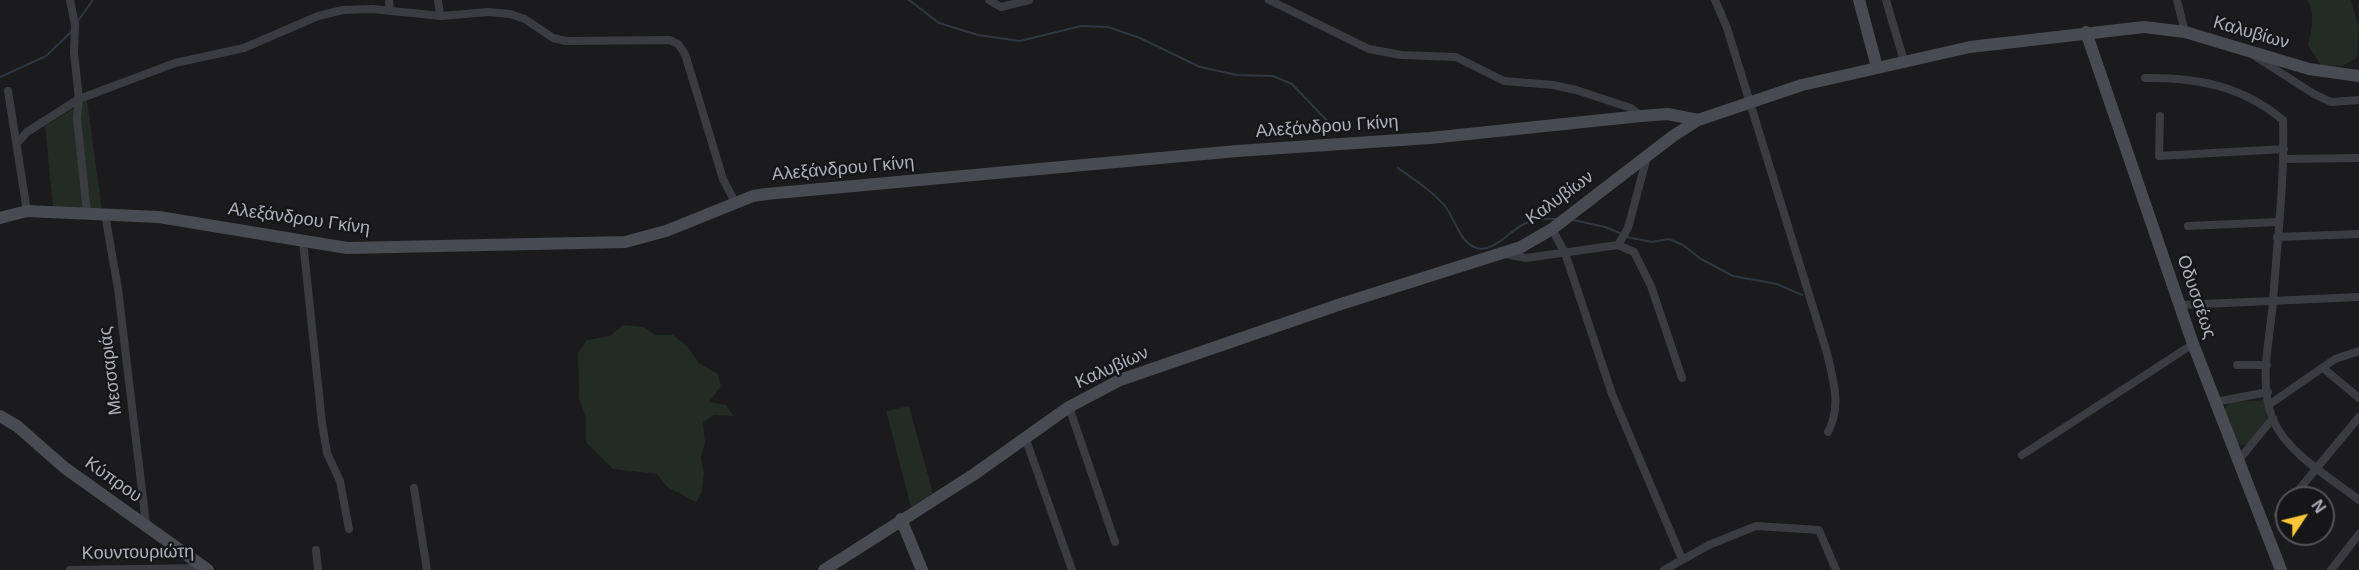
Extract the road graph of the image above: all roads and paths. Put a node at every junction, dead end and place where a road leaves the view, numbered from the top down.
1 (70, 0) edge
2 (389, 0) edge
3 (438, 0) edge
4 (989, 0) edge
5 (1029, 0) edge
6 (1269, 0) edge
7 (1715, 0) edge
8 (1859, 0) edge
9 (1886, 0) edge
10 (2177, 0) edge
11 (390, 11) junction
12 (440, 15) junction
13 (2086, 32) junction
14 (2185, 32) junction
15 (2240, 47) junction
16 (1904, 61) junction
17 (1877, 67) junction
18 (2359, 76) edge
19 (2145, 78) dead end
20 (8, 91) dead end
21 (79, 99) junction
22 (2359, 100) edge
23 (1749, 102) junction
24 (1641, 116) junction
25 (2160, 116) dead end
26 (1698, 120) junction
27 (17, 143) junction
28 (2284, 149) junction
29 (1647, 156) junction
30 (2359, 158) edge
31 (2283, 159) junction
32 (736, 204) junction
33 (27, 211) junction
34 (87, 213) junction
35 (105, 214) junction
36 (0, 218) edge
37 (2278, 222) junction
38 (2188, 226) dead end
39 (1555, 227) junction
40 (2359, 234) edge
41 (2277, 237) junction
42 (303, 241) junction
43 (1620, 242) junction
44 (1565, 253) junction
45 (1505, 254) junction
46 (2359, 297) edge
47 (2273, 302) junction
48 (2181, 305) junction
49 (2193, 344) junction
50 (2359, 351) edge
51 (2237, 365) dead end
52 (2267, 365) junction
53 (2323, 368) junction
54 (1682, 378) dead end
55 (2268, 392) junction
56 (2359, 398) edge
57 (2215, 402) junction
58 (2270, 404) junction
59 (1069, 407) junction
60 (0, 416) edge
61 (2359, 417) edge
62 (2273, 418) junction
63 (1828, 432) dead end
64 (1025, 437) junction
65 (2022, 455) dead end
66 (2238, 461) junction
67 (2318, 467) junction
68 (2302, 486) edge
69 (414, 488) dead end
70 (2359, 500) edge
71 (901, 519) junction
72 (146, 524) junction
73 (349, 529) dead end
74 (2359, 534) edge
75 (1115, 542) dead end
76 (316, 549) dead end
77 (1682, 559) junction
78 (207, 569) edge
79 (70, 570) edge
80 (318, 570) edge
81 (427, 570) edge
82 (824, 570) edge
83 (922, 570) edge
84 (1072, 570) edge
85 (1664, 570) edge
86 (1836, 570) edge
87 (2282, 570) edge
88 (2331, 570) edge

1 - 21 street
2 - 11 street
3 - 12 street
4 - 5 street
6 - 24 street
7 - 23 street
8 - 17 street
9 - 16 street
10 - 14 street
11 - 12 street
11 - 21 street
12 - 32 street
13 - 14 street, Καλυβίων
13 - 16 street, Καλυβίων
13 - 48 street, Οδυσσέως
14 - 15 street, Καλυβίων
15 - 18 street, Καλυβίων
15 - 22 street
16 - 17 street, Καλυβίων
17 - 23 street, Καλυβίων
19 - 28 street
20 - 27 street
21 - 27 street
21 - 34 street
23 - 26 street, Καλυβίων
23 - 63 street
24 - 26 street, Αλεξάνδρου Γκίνη
24 - 32 street, Αλεξάνδρου Γκίνη
25 - 28 street
26 - 29 street, Καλυβίων
27 - 33 street
28 - 31 street
29 - 39 street, Καλυβίων
29 - 43 street
30 - 31 street
31 - 37 street
32 - 42 street, Αλεξάνδρου Γκίνη
33 - 34 street, Αλεξάνδρου Γκίνη
33 - 36 street, Αλεξάνδρου Γκίνη
34 - 35 street, Αλεξάνδρου Γκίνη
35 - 42 street, Αλεξάνδρου Γκίνη
35 - 72 street, Μεσσαριάς
37 - 38 street
37 - 41 street
39 - 44 street
39 - 45 street, Καλυβίων
40 - 41 street
41 - 47 street
42 - 73 street
43 - 44 street
43 - 54 street
44 - 45 street
44 - 77 street
45 - 59 street, Καλυβίων
46 - 47 street
47 - 48 street
47 - 52 street
48 - 49 street, Οδυσσέως
49 - 57 street, Οδυσσέως
49 - 65 street
50 - 53 street
51 - 52 street
52 - 55 street
53 - 56 street
53 - 58 street
55 - 57 street
55 - 58 street
57 - 66 street, Οδυσσέως
58 - 62 street
59 - 64 street, Καλυβίων
59 - 75 street
60 - 72 street, Κύπρου
61 - 67 street
62 - 66 street
62 - 67 street
64 - 71 street, Καλυβίων
64 - 84 street
66 - 87 street, Οδυσσέως
67 - 68 street
67 - 70 street
69 - 81 street
71 - 82 street, Καλυβίων
71 - 83 street
72 - 78 street, Κύπρου
74 - 88 street
76 - 80 street
77 - 85 street
77 - 86 street
78 - 79 street, Κουντουριώτη

